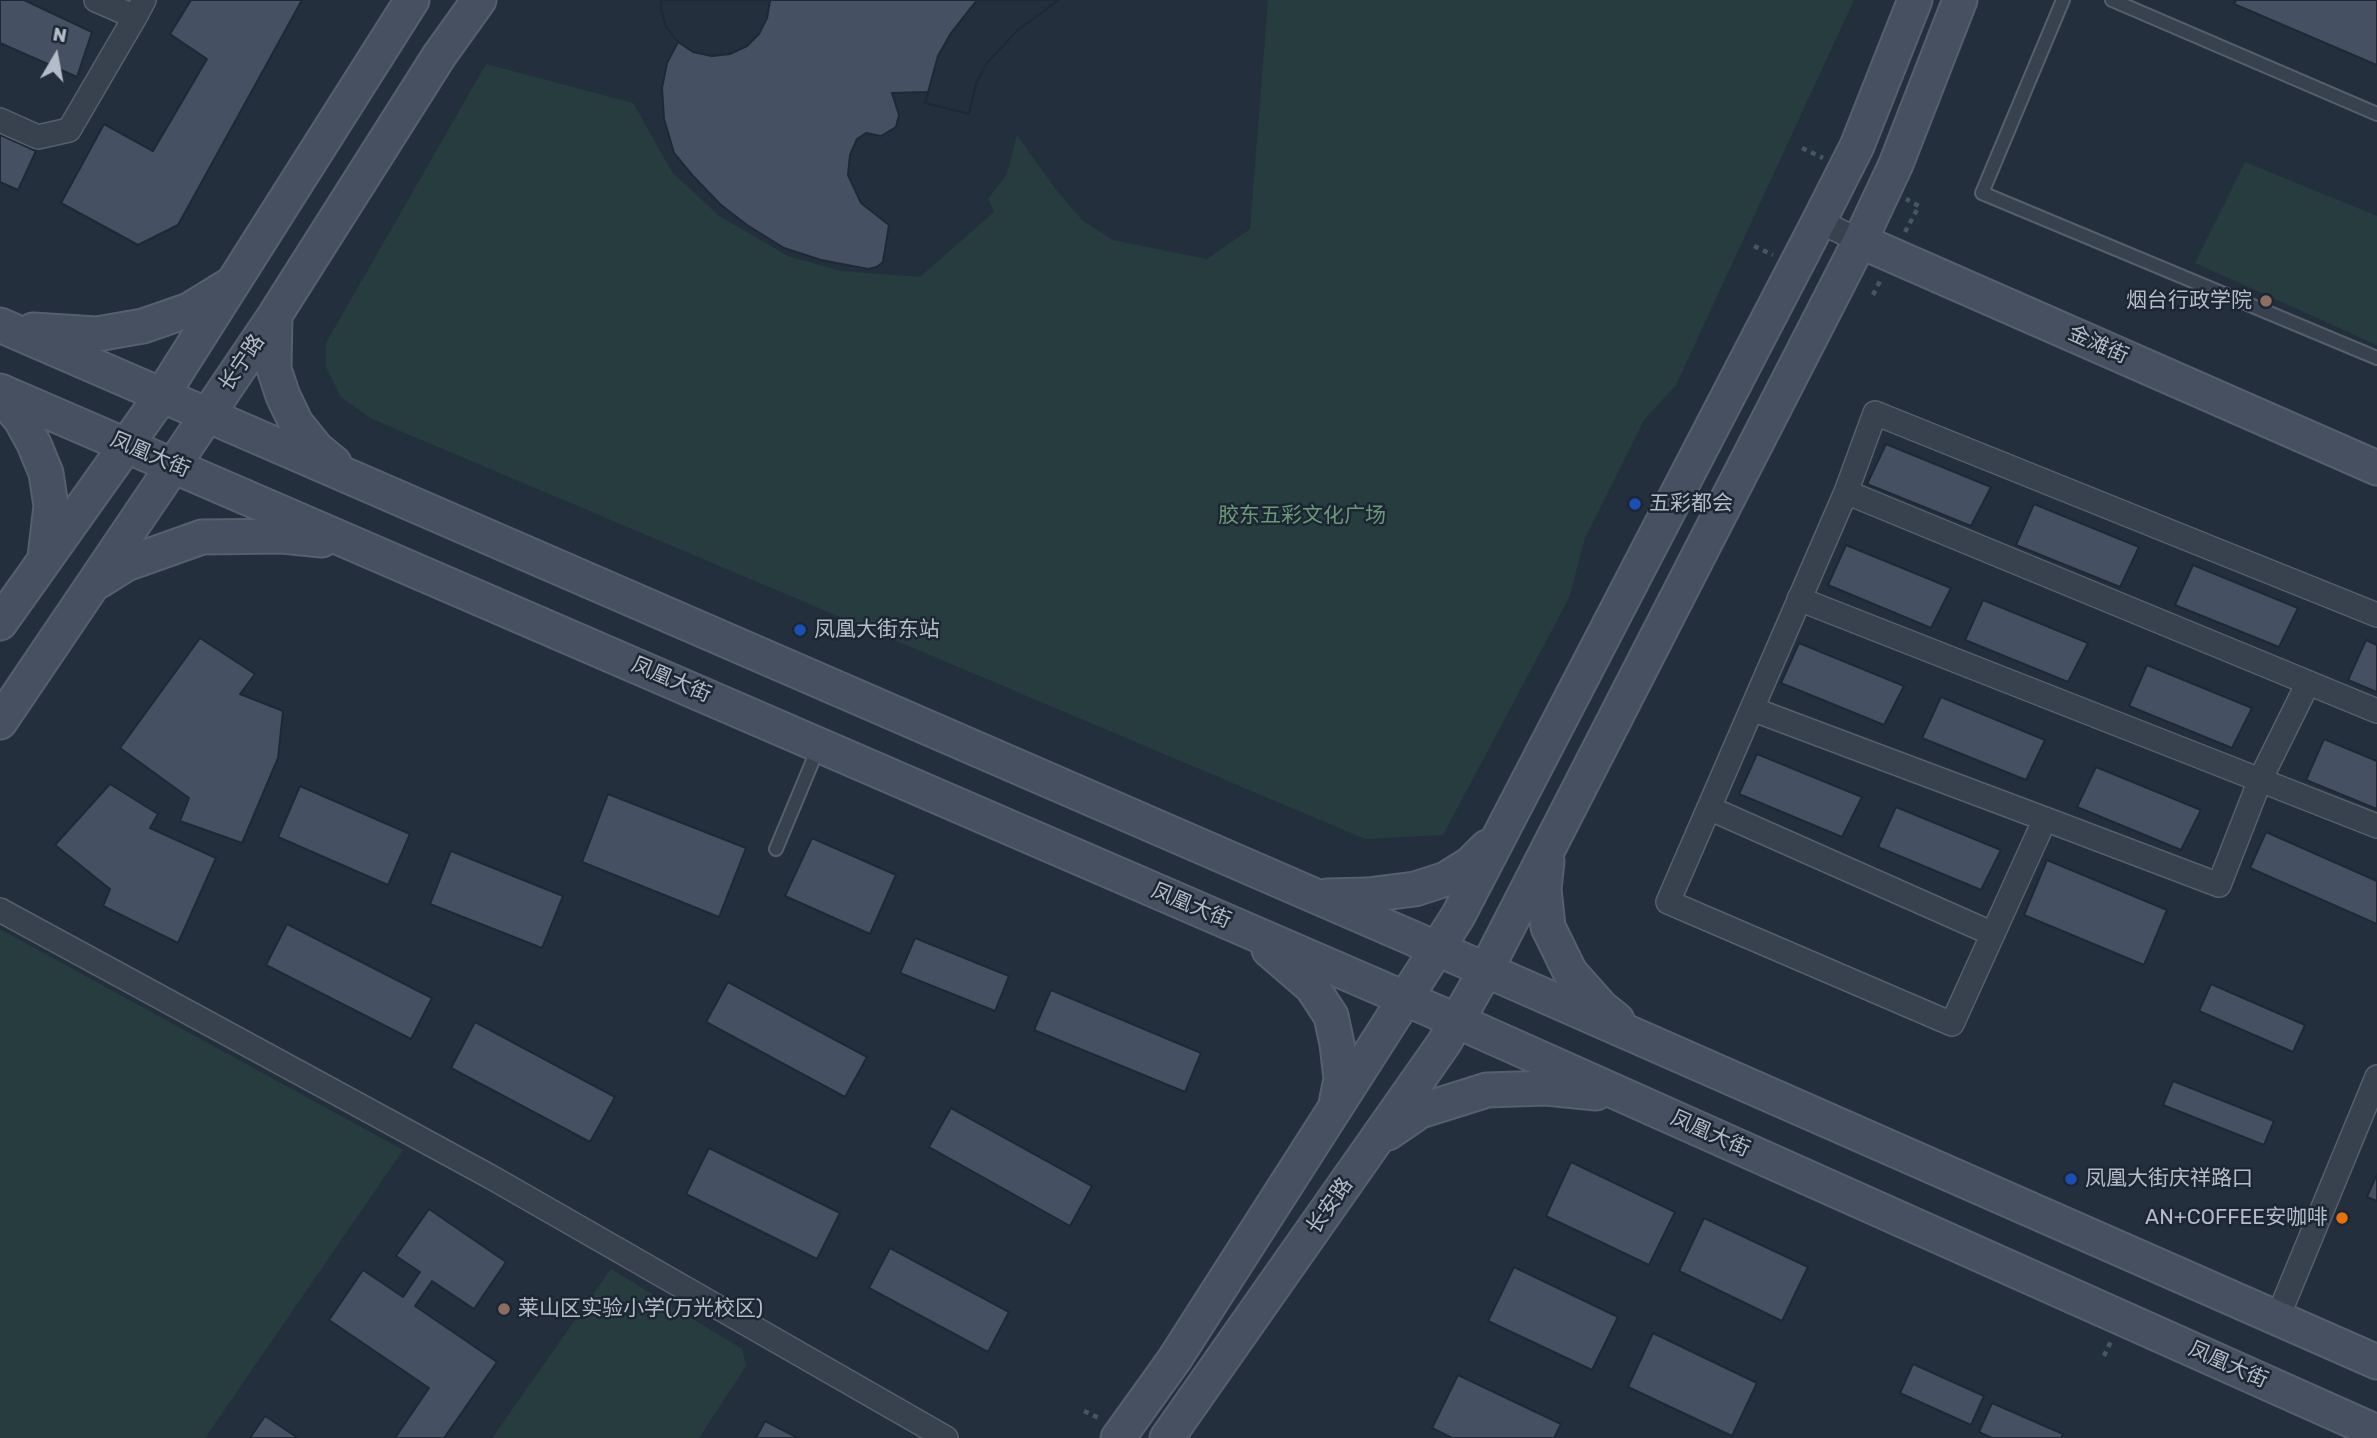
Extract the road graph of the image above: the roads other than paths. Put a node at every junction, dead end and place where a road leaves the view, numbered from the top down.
1 (96, 0) edge
2 (412, 0) edge
3 (479, 0) edge
4 (1915, 0) edge
5 (1960, 0) edge
6 (2063, 0) edge
7 (2112, 0) edge
8 (139, 8) edge
9 (2377, 114) edge
10 (0, 120) edge
11 (274, 219) junction
12 (1819, 221) junction
13 (1860, 241) junction
14 (320, 243) junction
15 (233, 283) junction
16 (275, 315) junction
17 (0, 325) edge
18 (2377, 358) edge
19 (0, 393) edge
20 (162, 395) junction
21 (207, 415) junction
22 (128, 446) junction
23 (173, 466) junction
24 (2377, 468) edge
25 (352, 478) junction
26 (1846, 492) junction
27 (353, 543) junction
28 (43, 564) junction
29 (94, 584) junction
30 (1799, 599) junction
31 (2377, 615) edge
32 (0, 623) edge
33 (2308, 683) junction
34 (1752, 709) junction
35 (2377, 711) edge
36 (0, 722) edge
37 (819, 745) junction
38 (2260, 780) junction
39 (1709, 808) junction
40 (2045, 819) junction
41 (2377, 826) edge
42 (1503, 830) junction
43 (776, 849) dead end
44 (1548, 851) junction
45 (1315, 896) junction
46 (0, 910) edge
47 (1247, 930) junction
48 (1993, 934) junction
49 (1437, 949) junction
50 (1486, 970) junction
51 (1405, 998) junction
52 (1457, 1021) junction
53 (1641, 1038) junction
54 (2377, 1077) edge
55 (1630, 1098) junction
56 (1335, 1108) junction
57 (1374, 1143) junction
58 (2277, 1318) junction
59 (2374, 1362) edge
60 (2329, 1410) junction
61 (2377, 1425) edge
62 (2377, 1432) edge
63 (946, 1438) edge
64 (1118, 1438) edge
65 (1167, 1438) edge

1 - 8 street
2 - 11 main road
3 - 14 main road, 长宁路
4 - 12 main road
5 - 13 main road, 长安路
6 - 18 lane
7 - 9 lane
8 - 10 street
11 - 14 main road
11 - 15 main road
12 - 13 street, 金滩街
12 - 42 main road
13 - 24 main road, 金滩街
13 - 44 main road, 长安路
14 - 16 main road, 长宁路
15 - 17 main road
15 - 20 main road
16 - 21 main road, 长宁路
16 - 25 main road
17 - 20 main road
19 - 22 main road, 凤凰大街
19 - 28 main road
20 - 21 main road
20 - 22 main road
21 - 23 main road, 长宁路
21 - 25 main road
22 - 23 main road, 凤凰大街
22 - 28 main road
23 - 27 main road, 凤凰大街
23 - 29 main road, 长宁路
25 - 45 main road
26 - 30 street
26 - 31 street
26 - 33 street
27 - 29 main road
27 - 37 main road, 凤凰大街
28 - 32 main road
29 - 36 main road, 长宁路
30 - 34 street
30 - 38 street
33 - 35 street
33 - 38 street
34 - 39 street
34 - 40 street
37 - 43 lane
37 - 47 main road, 凤凰大街
38 - 40 street
38 - 41 street
39 - 48 street
39 - 48 street
40 - 48 street
42 - 45 main road
42 - 49 main road
44 - 50 main road, 长安路
44 - 53 main road
45 - 49 main road
46 - 63 street
47 - 51 main road, 凤凰大街
47 - 56 main road
49 - 50 main road
49 - 51 main road
50 - 52 main road, 长安路
50 - 53 main road
51 - 52 main road, 凤凰大街
51 - 56 main road
52 - 55 main road, 凤凰大街
52 - 57 main road, 长安路
53 - 58 main road
54 - 58 street
55 - 57 main road
55 - 60 main road, 凤凰大街
56 - 64 main road
57 - 65 main road, 长安路
58 - 59 main road
60 - 61 main road
60 - 62 main road, 凤凰大街

